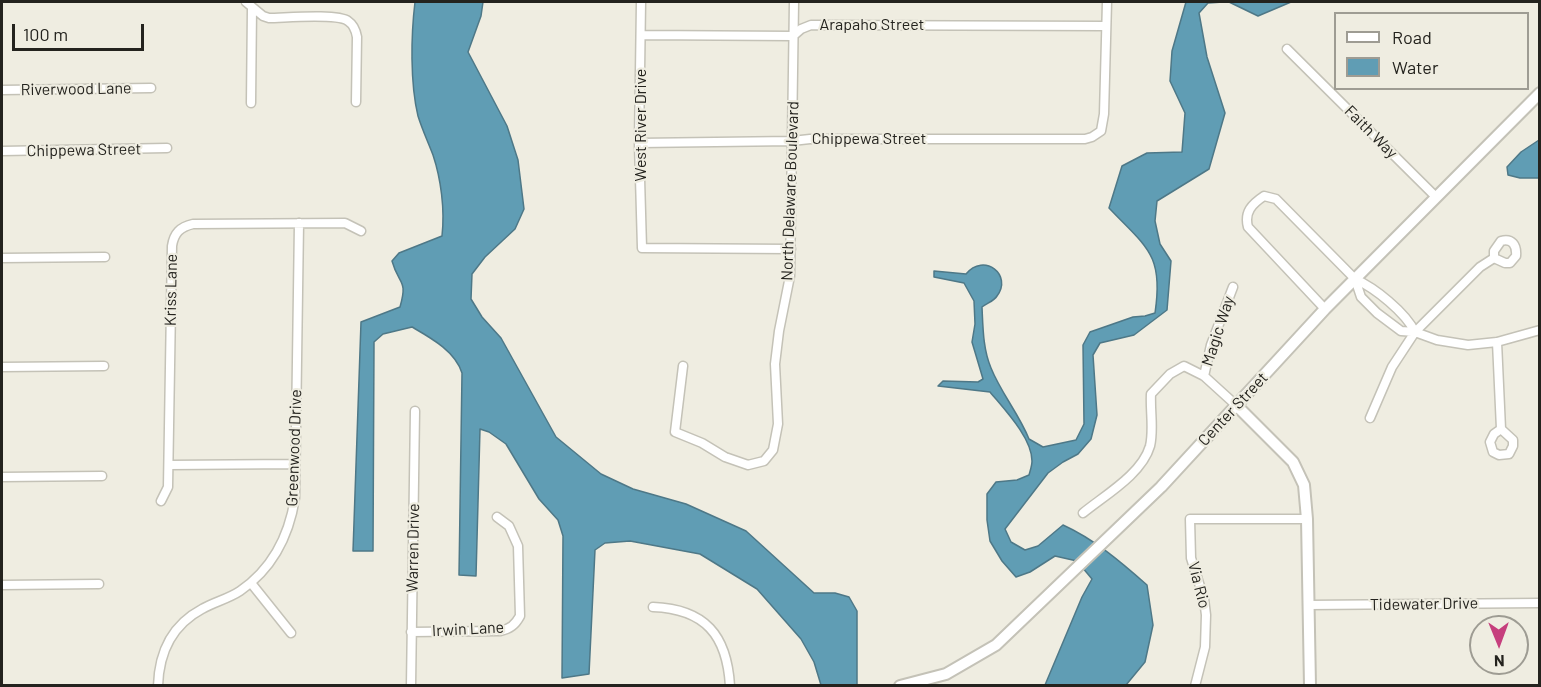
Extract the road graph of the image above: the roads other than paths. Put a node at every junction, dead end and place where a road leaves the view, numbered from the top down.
1 (641, 2) edge
2 (794, 2) edge
3 (1107, 2) edge
4 (249, 5) edge
5 (1106, 26) junction
6 (641, 35) junction
7 (793, 36) junction
8 (1287, 49) dead end
9 (151, 88) dead end
10 (2, 90) edge
11 (1539, 93) edge
12 (356, 102) dead end
13 (251, 103) dead end
14 (792, 141) junction
15 (639, 143) junction
16 (167, 148) dead end
17 (2, 151) edge
18 (1436, 197) junction
19 (299, 223) junction
20 (361, 231) dead end
21 (791, 249) junction
22 (105, 256) dead end
23 (2, 258) edge
24 (1494, 258) dead end
25 (1355, 279) junction
26 (1233, 287) dead end
27 (1325, 309) junction
28 (1539, 330) edge
29 (1415, 332) junction
30 (1497, 342) junction
31 (104, 366) dead end
32 (683, 366) dead end
33 (2, 367) edge
34 (1204, 376) junction
35 (1237, 406) junction
36 (414, 411) dead end
37 (1370, 418) dead end
38 (1501, 429) dead end
39 (295, 464) junction
40 (169, 465) junction
41 (102, 476) dead end
42 (2, 477) edge
43 (160, 501) dead end
44 (1083, 513) dead end
45 (497, 517) dead end
46 (1307, 519) junction
47 (250, 583) junction
48 (99, 584) dead end
49 (2, 585) edge
50 (1539, 603) edge
51 (1308, 605) junction
52 (653, 607) dead end
53 (411, 632) junction
54 (291, 633) dead end
55 (411, 685) edge
56 (158, 686) edge
57 (730, 686) edge
58 (900, 686) edge
59 (1195, 686) edge
60 (1310, 686) edge

1 - 6 street, West River Drive
2 - 7 street, North Delaware Boulevard
3 - 5 street
4 - 12 street
4 - 13 street
5 - 7 street, Arapaho Street
5 - 14 street, Chippewa Street
6 - 7 street, Arapaho Street
6 - 15 street, West River Drive
7 - 14 street, North Delaware Boulevard
8 - 18 street, Faith Way
9 - 10 street, Riverwood Lane
11 - 18 street, Center Street
14 - 15 street, Chippewa Street
14 - 21 street, North Delaware Boulevard
15 - 21 street, West River Drive
16 - 17 street, Chippewa Street
18 - 25 street, Center Street
19 - 20 street, Kriss Lane
19 - 39 street, Greenwood Drive
19 - 40 street, Kriss Lane
21 - 32 street, North Delaware Boulevard
22 - 23 street
24 - 29 street
25 - 27 street, Center Street
25 - 27 street
25 - 29 street
25 - 29 street
26 - 34 street, Magic Way
27 - 35 street, Center Street
28 - 30 street
29 - 30 street
29 - 37 street
30 - 38 street
31 - 33 street
34 - 35 street
34 - 44 street
35 - 46 street
35 - 58 street, Center Street
36 - 53 street, Warren Drive
39 - 40 street
39 - 47 street, Greenwood Drive
40 - 43 street, Kriss Lane
41 - 42 street
45 - 53 street, Irwin Lane
46 - 51 street
46 - 59 street, Via Rio
47 - 54 street
47 - 56 street, Greenwood Drive
48 - 49 street
50 - 51 street, Tidewater Drive
51 - 60 street
52 - 57 street
53 - 55 street, Warren Drive

